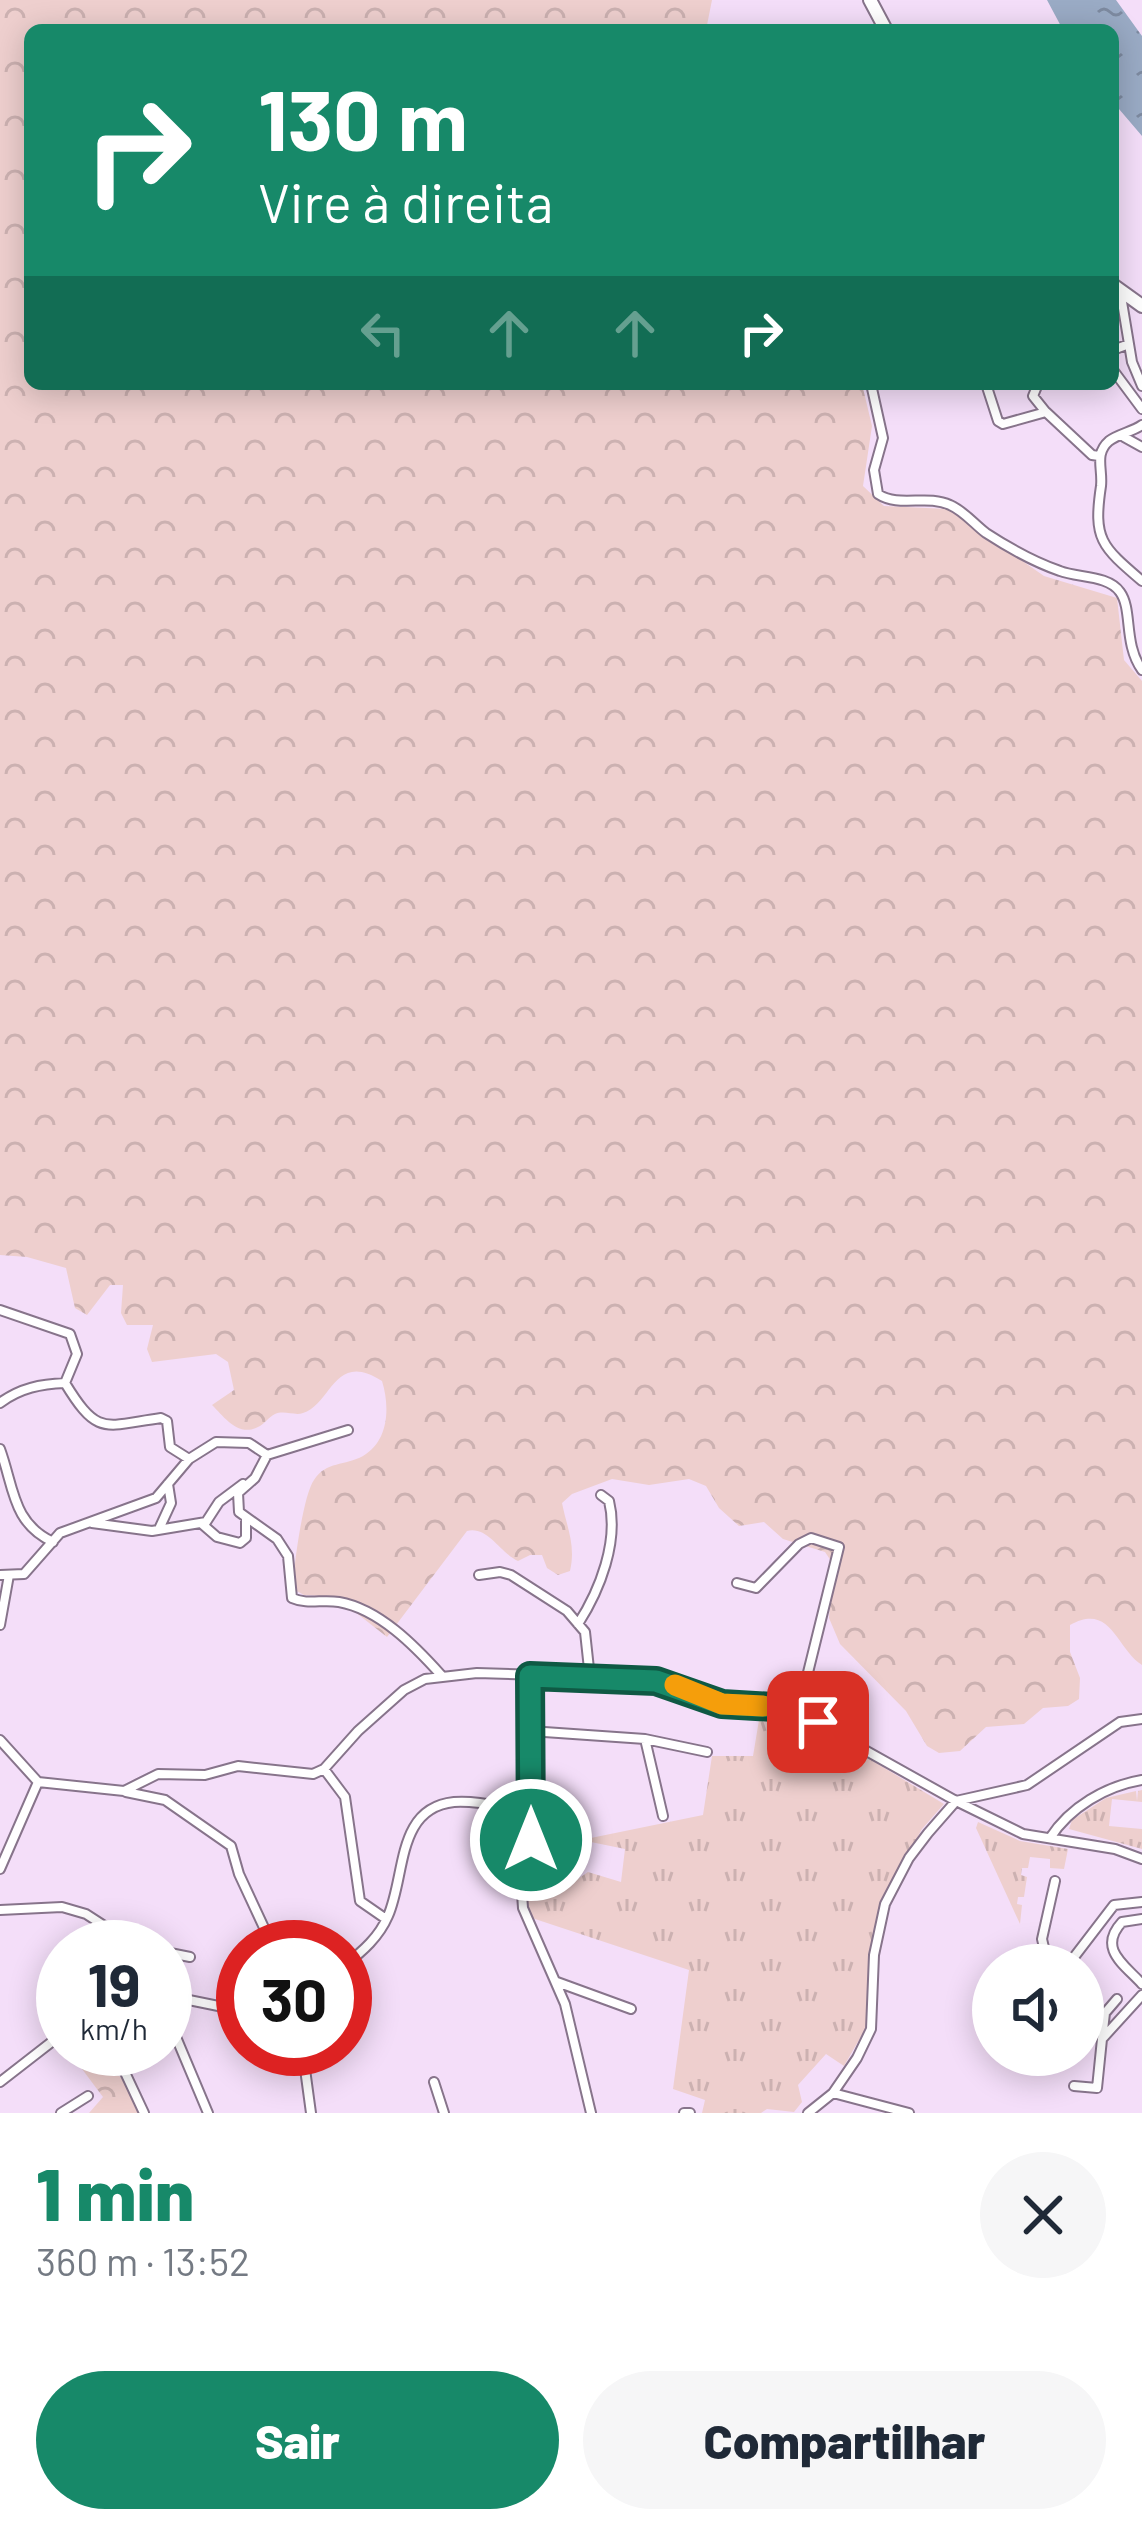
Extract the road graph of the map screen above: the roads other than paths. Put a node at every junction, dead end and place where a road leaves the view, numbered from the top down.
1 (1119, 303) edge
2 (1129, 344) junction
3 (1119, 348) edge
4 (1119, 378) edge
5 (1142, 386) edge
6 (872, 390) edge
7 (988, 390) edge
8 (1036, 390) edge
9 (1142, 409) edge
10 (1046, 412) junction
11 (1142, 424) edge
12 (1124, 437) junction
13 (1142, 447) edge
14 (1099, 456) junction
15 (1142, 581) edge
16 (1142, 670) edge
17 (0, 1310) edge
18 (65, 1383) junction
19 (0, 1403) edge
20 (348, 1430) dead end
21 (0, 1449) edge
22 (267, 1455) junction
23 (189, 1459) junction
24 (169, 1484) junction
25 (244, 1484) junction
26 (601, 1495) dead end
27 (246, 1518) junction
28 (90, 1522) junction
29 (201, 1523) junction
30 (158, 1531) junction
31 (53, 1542) junction
32 (4, 1575) edge
33 (479, 1575) dead end
34 (737, 1583) dead end
35 (0, 1624) edge
36 (578, 1624) junction
37 (442, 1676) junction
38 (530, 1676) junction
39 (590, 1678) junction
40 (798, 1712) junction
41 (1142, 1719) edge
42 (530, 1731) junction
43 (645, 1739) junction
44 (0, 1740) edge
45 (707, 1752) dead end
46 (324, 1769) junction
47 (1142, 1780) edge
48 (38, 1782) junction
49 (124, 1791) junction
50 (956, 1802) junction
51 (531, 1810) junction
52 (663, 1816) dead end
53 (1050, 1838) junction
54 (1142, 1859) edge
55 (0, 1869) edge
56 (1055, 1881) dead end
57 (1142, 1902) edge
58 (0, 1910) edge
59 (387, 1919) junction
60 (1142, 1919) edge
61 (95, 1920) edge
62 (261, 1920) edge
63 (372, 1942) edge
64 (1043, 1944) edge
65 (1084, 1944) edge
66 (556, 1981) junction
67 (1142, 1984) edge
68 (1142, 1995) edge
69 (1117, 1999) dead end
70 (631, 2009) dead end
71 (1104, 2022) edge
72 (1104, 2037) edge
73 (36, 2053) edge
74 (192, 2075) edge
75 (127, 2076) edge
76 (306, 2076) edge
77 (1097, 2076) edge
78 (0, 2082) edge
79 (434, 2082) dead end
80 (1074, 2086) dead end
81 (832, 2093) junction
82 (88, 2096) dead end
83 (61, 2113) edge
84 (144, 2113) edge
85 (208, 2113) edge
86 (311, 2113) edge
87 (444, 2113) edge
88 (591, 2113) edge
89 (808, 2113) edge
90 (909, 2113) edge

1 - 2 street
2 - 3 street
2 - 5 street
4 - 9 street
6 - 16 street
7 - 10 street
8 - 10 street
10 - 14 street
11 - 12 street
12 - 13 street
12 - 14 street
14 - 15 street
17 - 18 street
18 - 19 street
18 - 23 street
20 - 22 street
21 - 31 street
22 - 23 street
22 - 25 street
23 - 24 street
24 - 28 street
24 - 30 street
25 - 27 street
25 - 29 street
26 - 36 street
27 - 29 street
27 - 37 street
28 - 30 street
28 - 31 street
29 - 30 street
31 - 32 street
32 - 35 street
33 - 36 street
34 - 40 street
36 - 39 street
37 - 38 street
37 - 46 street
38 - 39 street
38 - 42 street
39 - 40 street
40 - 50 street
41 - 50 street
42 - 43 street
42 - 51 street
43 - 45 street
43 - 52 street
44 - 48 street
46 - 49 street
46 - 59 street
47 - 53 street
48 - 49 street
48 - 55 street
49 - 62 street
50 - 53 street
50 - 81 street
51 - 59 street
51 - 66 street
53 - 54 street
56 - 64 street
57 - 65 street
58 - 61 street
59 - 63 street
60 - 67 street
66 - 70 street
66 - 88 street
68 - 72 street
69 - 71 street
73 - 78 street
74 - 85 street
75 - 84 street
76 - 86 street
77 - 80 street
79 - 87 street
81 - 89 street
81 - 90 street
82 - 83 street

